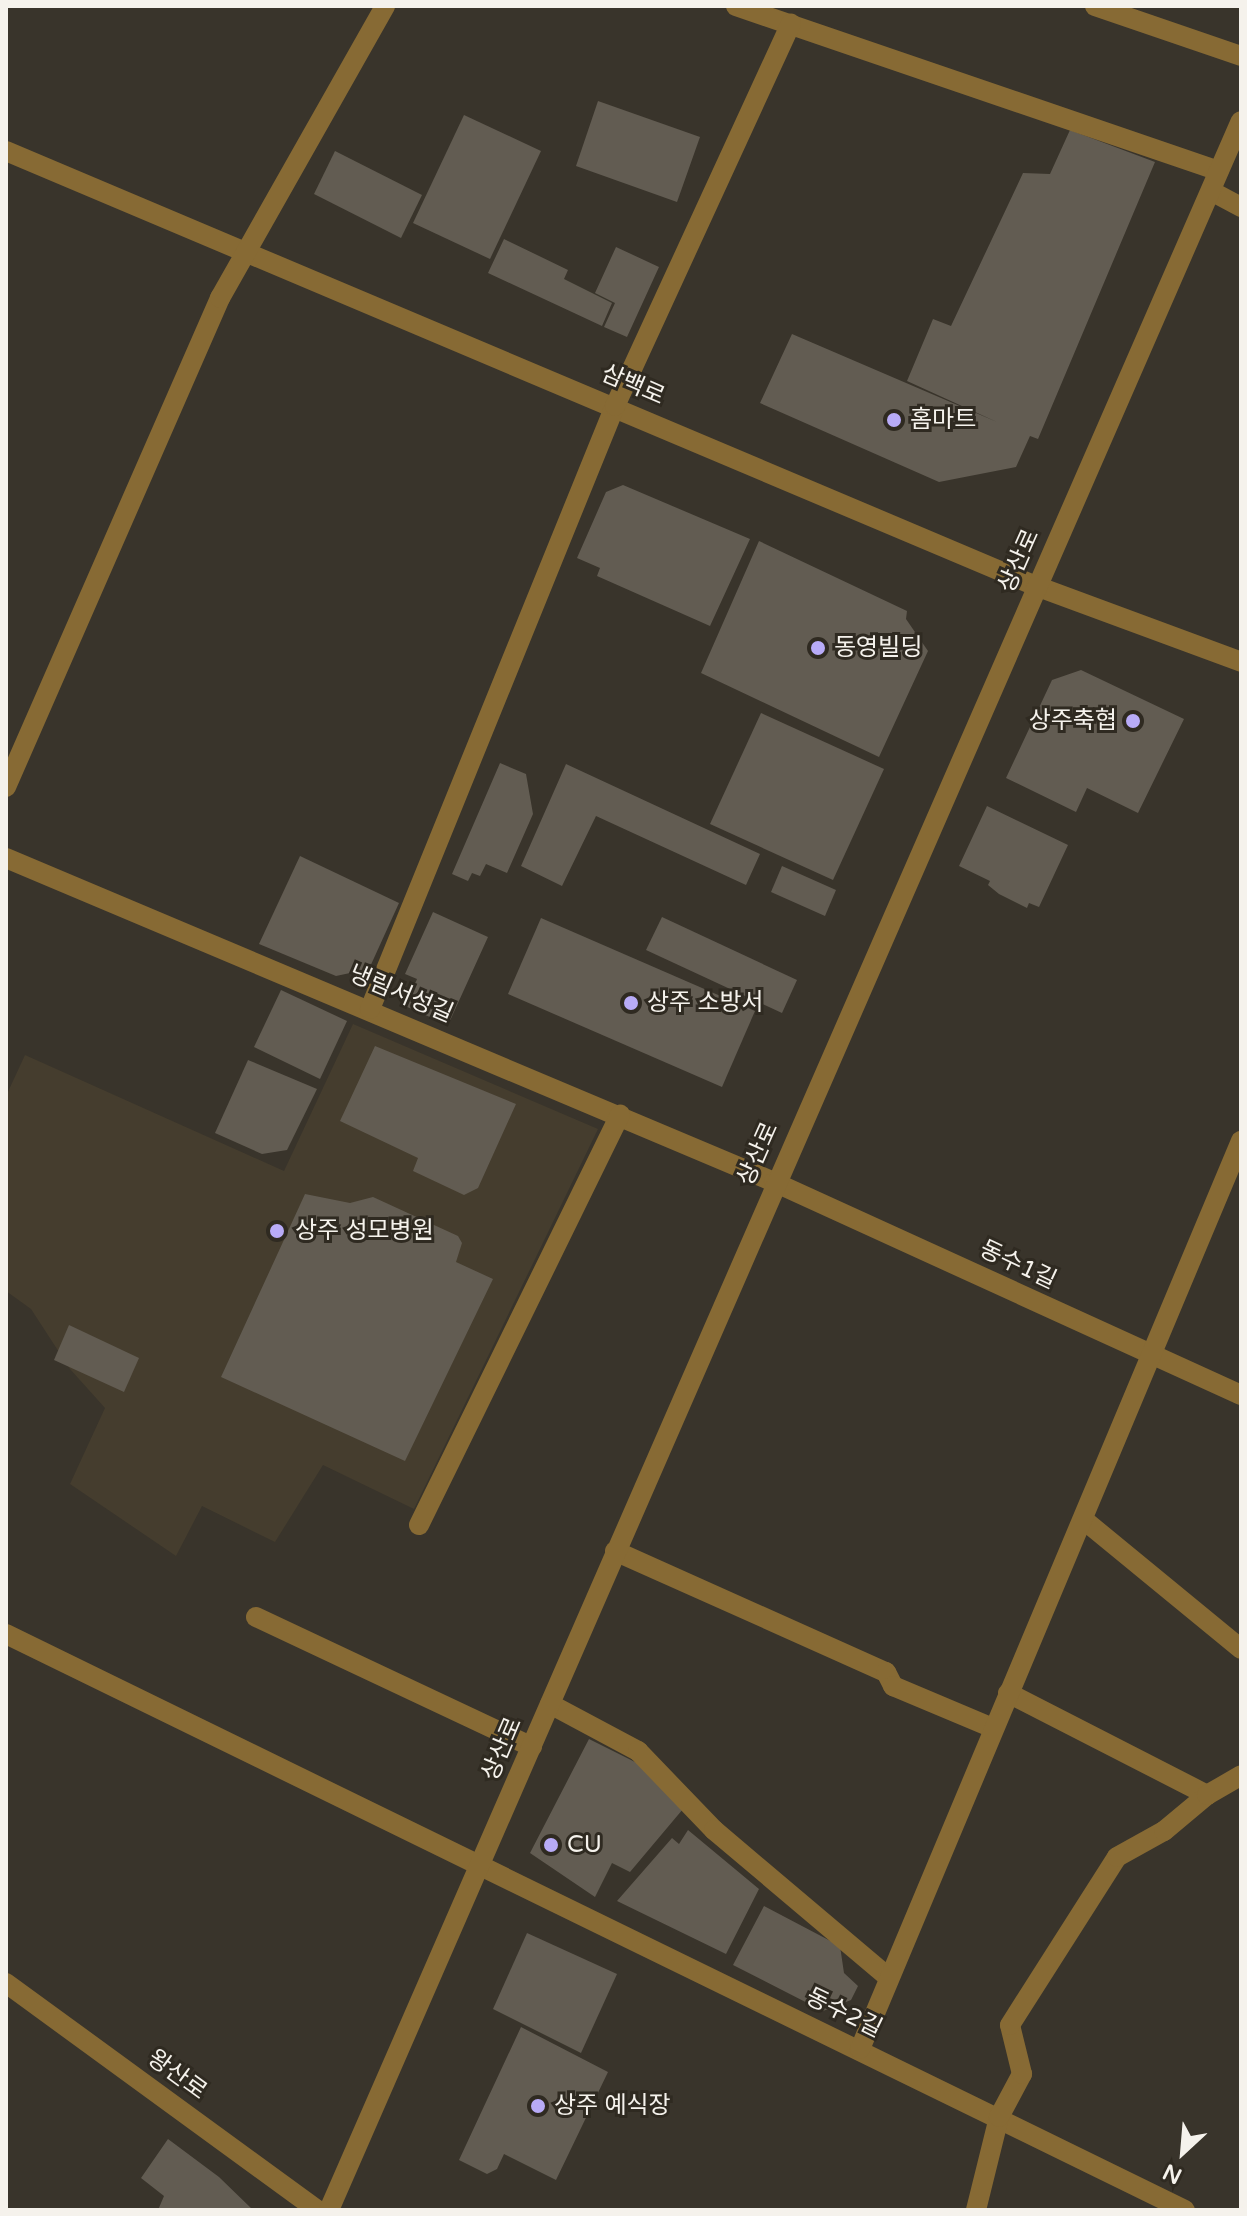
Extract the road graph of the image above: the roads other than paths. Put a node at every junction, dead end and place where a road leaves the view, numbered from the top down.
1 (385, 6) edge
2 (736, 6) edge
3 (1095, 6) edge
4 (791, 24) junction
5 (1241, 56) edge
6 (1241, 121) edge
7 (6, 151) edge
8 (1215, 181) junction
9 (1241, 207) edge
10 (247, 252) junction
11 (615, 406) junction
12 (1036, 586) junction
13 (1241, 662) edge
14 (6, 787) edge
15 (6, 858) edge
16 (370, 1009) junction
17 (620, 1115) junction
18 (1241, 1141) edge
19 (774, 1182) junction
20 (1150, 1353) junction
21 (1241, 1395) edge
22 (1084, 1520) junction
23 (419, 1525) dead end
24 (615, 1551) junction
25 (256, 1617) dead end
26 (6, 1634) edge
27 (1241, 1649) edge
28 (1008, 1693) junction
29 (550, 1704) junction
30 (993, 1728) junction
31 (532, 1747) junction
32 (1241, 1775) edge
33 (1207, 1795) junction
34 (479, 1868) junction
35 (887, 1976) junction
36 (6, 1983) edge
37 (860, 2049) junction
38 (999, 2117) junction
39 (317, 2210) edge
40 (329, 2210) edge
41 (976, 2210) edge
42 (1185, 2210) edge

1 - 10 street
2 - 4 street
3 - 5 street
4 - 8 street
4 - 11 street
6 - 8 street, 상산로
7 - 10 street, 삼백로
8 - 9 street
8 - 12 street, 상산로
10 - 11 street, 삼백로
10 - 14 street
11 - 12 street, 삼백로
11 - 16 street
12 - 13 street, 삼백로
12 - 19 street, 상산로
15 - 16 street, 냉림서성길
16 - 17 street, 냉림서성길
17 - 19 street, 냉림서성길
17 - 23 street
18 - 20 street
19 - 20 street, 동수1길
19 - 24 street, 상산로
20 - 21 street, 동수1길
20 - 22 street
22 - 27 street
22 - 28 street
24 - 29 street, 상산로
24 - 30 street
25 - 31 street
26 - 34 street, 동수2길
28 - 30 street
28 - 33 street
29 - 31 street, 상산로
29 - 35 street
30 - 35 street
31 - 34 street, 상산로
32 - 33 street
33 - 38 street
34 - 37 street, 동수2길
34 - 40 street, 상산로
35 - 37 street
36 - 39 street, 왕산로
37 - 38 street, 동수2길
38 - 41 street
38 - 42 street, 동수2길

